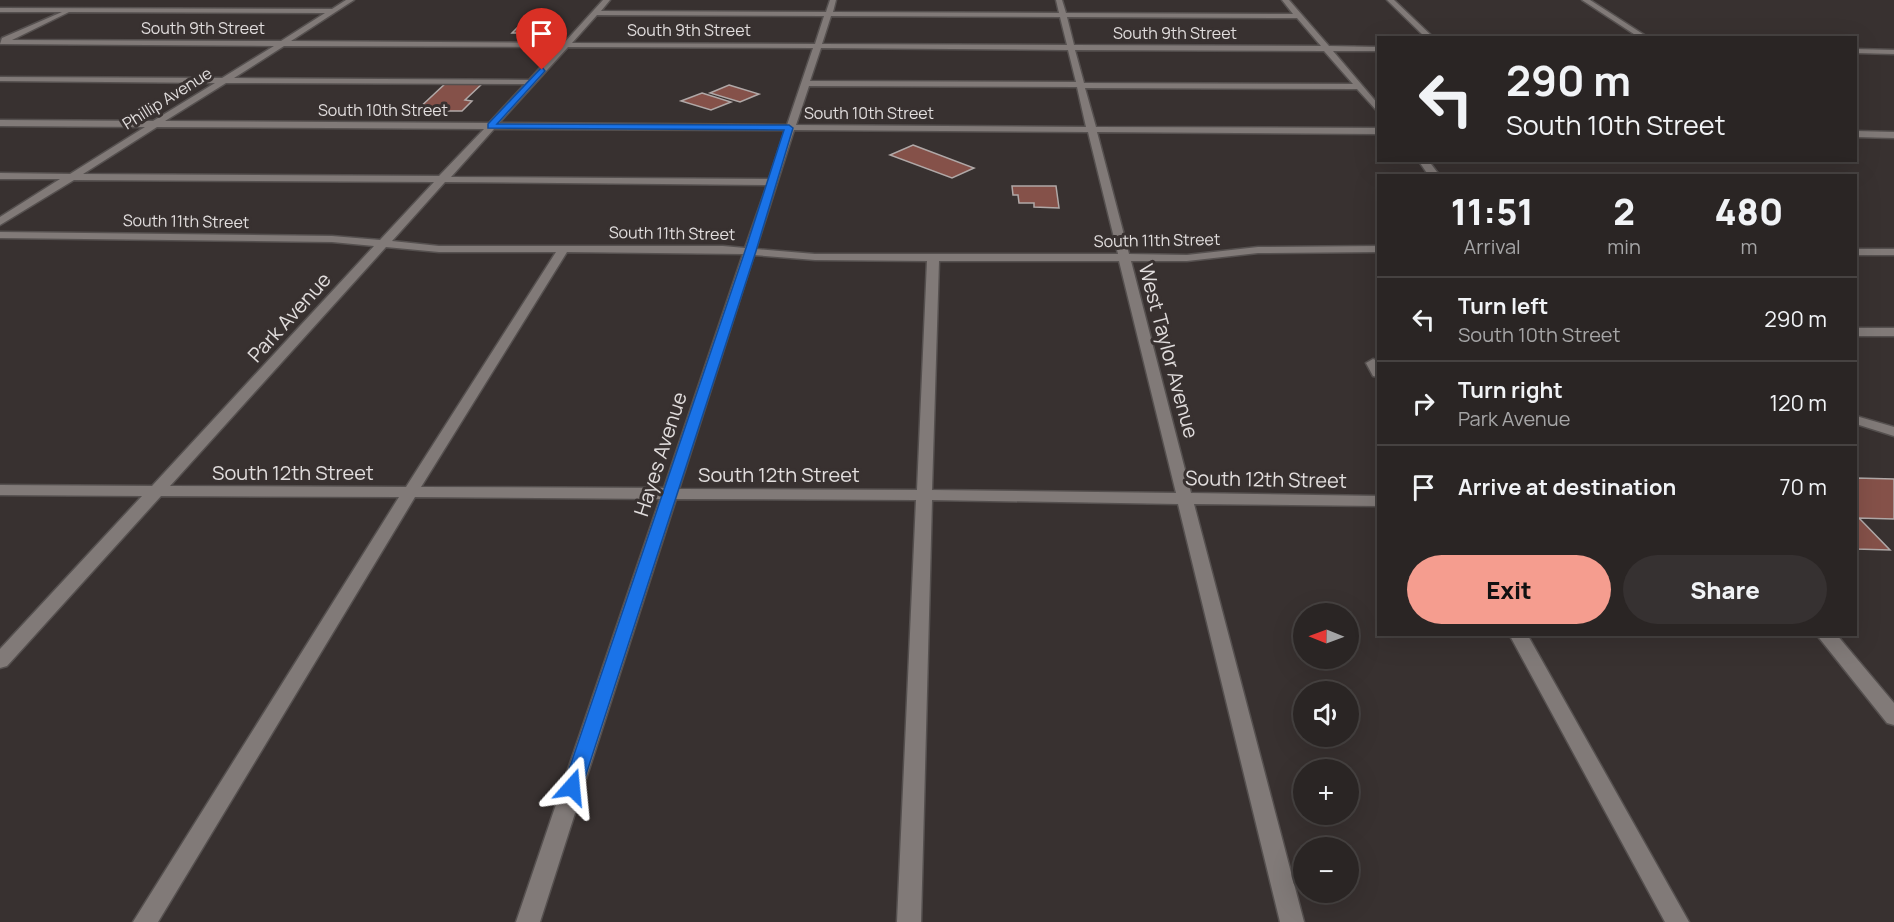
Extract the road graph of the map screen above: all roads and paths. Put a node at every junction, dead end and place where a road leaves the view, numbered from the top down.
1 (94, 0) edge
2 (351, 0) edge
3 (608, 0) edge
4 (1286, 0) edge
5 (1390, 0) edge
6 (1585, 0) edge
7 (831, 7) edge
8 (1061, 8) edge
9 (0, 10) edge
10 (71, 10) junction
11 (334, 11) junction
12 (596, 13) junction
13 (1299, 16) junction
14 (1429, 36) edge
15 (1643, 36) edge
16 (0, 42) edge
17 (284, 43) junction
18 (564, 45) junction
19 (819, 45) junction
20 (1070, 47) junction
21 (1327, 49) junction
22 (1377, 49) edge
23 (1857, 51) edge
24 (1894, 52) edge
25 (0, 79) edge
26 (224, 80) junction
27 (531, 82) junction
28 (806, 83) junction
29 (1080, 86) junction
30 (1359, 87) junction
31 (1377, 109) edge
32 (0, 123) edge
33 (154, 124) junction
34 (491, 126) junction
35 (789, 128) junction
36 (1093, 129) junction
37 (1377, 131) edge
38 (1857, 134) edge
39 (1894, 135) edge
40 (1424, 162) edge
41 (1433, 174) edge
42 (0, 176) edge
43 (72, 176) junction
44 (443, 179) junction
45 (772, 182) junction
46 (0, 222) edge
47 (0, 235) edge
48 (383, 243) junction
49 (564, 248) junction
50 (1377, 249) edge
51 (751, 251) junction
52 (1857, 252) edge
53 (1894, 252) edge
54 (933, 258) junction
55 (1123, 258) junction
56 (1857, 332) edge
57 (1894, 332) edge
58 (1857, 420) edge
59 (1894, 432) edge
60 (0, 490) edge
61 (154, 493) junction
62 (409, 494) junction
63 (669, 494) junction
64 (925, 495) junction
65 (1186, 498) junction
66 (1377, 501) edge
67 (1519, 636) edge
68 (1827, 636) edge
69 (0, 661) edge
70 (1894, 717) edge
71 (146, 922) edge
72 (528, 922) edge
73 (909, 922) edge
74 (1292, 922) edge
75 (1677, 922) edge

1 - 10 street
2 - 11 street, Phillip Avenue
3 - 12 street, Park Avenue
4 - 13 street
5 - 14 street
6 - 15 street
7 - 8 street
7 - 12 street
7 - 19 street, Hayes Avenue
8 - 13 street
8 - 20 street, West Taylor Avenue
9 - 10 street
10 - 11 street
10 - 16 street
11 - 17 street, Phillip Avenue
12 - 18 street, Park Avenue
13 - 21 street
16 - 17 street, South 9th Street
17 - 18 street, South 9th Street
17 - 26 street, Phillip Avenue
18 - 19 street, South 9th Street
18 - 27 street, Park Avenue
19 - 20 street, South 9th Street
19 - 28 street, Hayes Avenue
20 - 21 street, South 9th Street
20 - 29 street, West Taylor Avenue
21 - 22 street, South 9th Street
21 - 30 street
23 - 24 street
25 - 26 street
26 - 27 street
26 - 33 street, Phillip Avenue
27 - 34 street, Park Avenue
28 - 29 street
28 - 35 street, Hayes Avenue
29 - 30 street
29 - 36 street, West Taylor Avenue
30 - 31 street
32 - 33 street, South 10th Street
33 - 34 street, South 10th Street
33 - 43 street, Phillip Avenue
34 - 35 street, South 10th Street
34 - 44 street, Park Avenue
35 - 36 street, South 10th Street
35 - 45 street, Hayes Avenue
36 - 37 street, South 10th Street
36 - 55 street, West Taylor Avenue
38 - 39 street
40 - 41 street
42 - 43 street
43 - 44 street
43 - 46 street, Phillip Avenue
44 - 45 street
44 - 48 street, Park Avenue
45 - 51 street, Hayes Avenue
47 - 48 street, South 11th Street
48 - 49 street, South 11th Street
48 - 61 street, Park Avenue
49 - 51 street, South 11th Street
49 - 62 street
50 - 55 street, South 11th Street
51 - 54 street, South 11th Street
51 - 63 street, Hayes Avenue
52 - 53 street
54 - 55 street, South 11th Street
54 - 64 street
55 - 65 street, West Taylor Avenue
56 - 57 street
58 - 59 street
60 - 61 street, South 12th Street
61 - 62 street, South 12th Street
61 - 69 street, Park Avenue
62 - 63 street, South 12th Street
62 - 71 street
63 - 64 street, South 12th Street
63 - 72 street, Hayes Avenue
64 - 65 street, South 12th Street
64 - 73 street
65 - 66 street, South 12th Street
65 - 74 street, West Taylor Avenue
67 - 75 street
68 - 70 street

